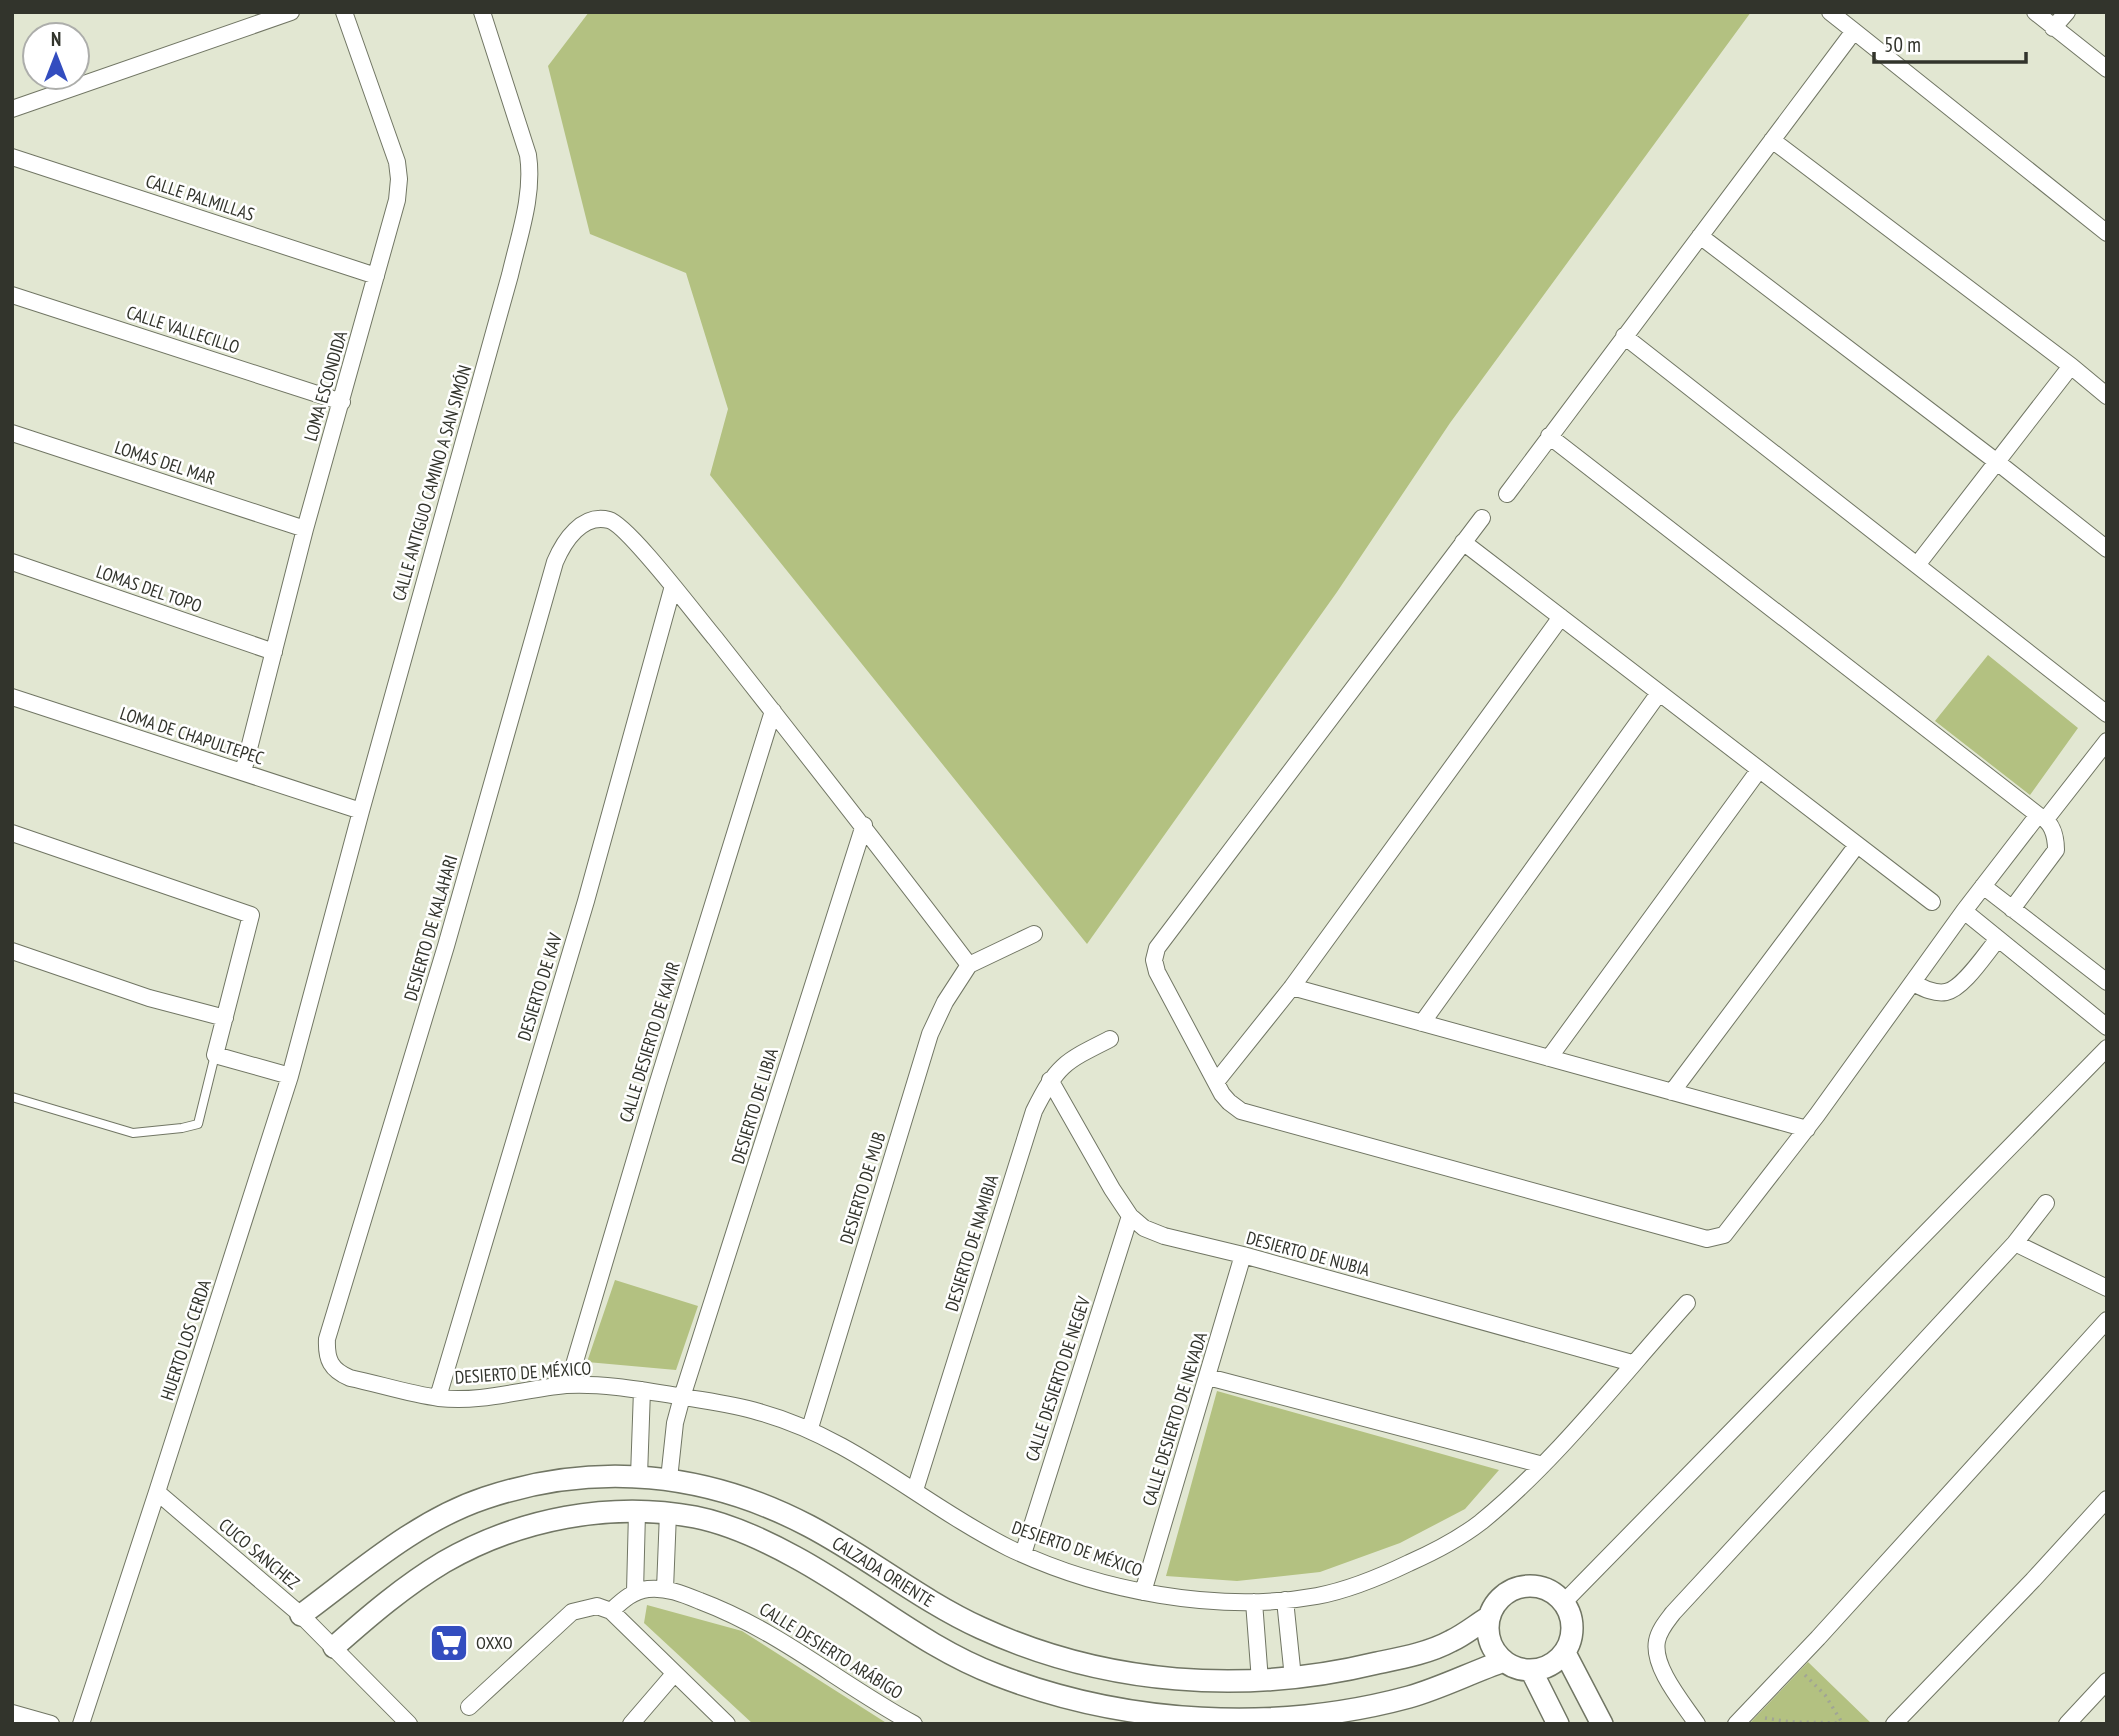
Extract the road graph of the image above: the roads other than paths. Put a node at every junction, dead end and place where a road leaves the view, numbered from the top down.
1 (291, 12) edge
2 (344, 12) edge
3 (482, 12) edge
4 (1830, 12) edge
5 (2035, 12) edge
6 (2067, 12) edge
7 (2053, 27) junction
8 (1854, 31) junction
9 (2107, 69) edge
10 (12, 109) edge
11 (1772, 140) junction
12 (12, 157) edge
13 (2107, 233) edge
14 (1700, 236) junction
15 (376, 276) junction
16 (12, 295) edge
17 (1624, 336) junction
18 (2071, 366) junction
19 (2107, 396) edge
20 (342, 402) junction
21 (12, 433) edge
22 (1549, 436) junction
23 (1997, 462) junction
24 (1507, 494) dead end
25 (1482, 518) dead end
26 (306, 529) junction
27 (1463, 542) junction
28 (2107, 549) edge
29 (12, 562) edge
30 (1917, 565) junction
31 (673, 586) junction
32 (1561, 617) junction
33 (274, 652) junction
34 (1660, 693) junction
35 (12, 697) edge
36 (773, 711) junction
37 (2107, 714) edge
38 (2107, 741) edge
39 (1759, 769) junction
40 (243, 772) junction
41 (361, 811) junction
42 (2042, 817) junction
43 (864, 825) junction
44 (12, 833) edge
45 (1857, 845) junction
46 (1983, 886) junction
47 (1932, 902) dead end
48 (2012, 909) junction
49 (1964, 911) junction
50 (1034, 934) dead end
51 (1997, 939) junction
52 (12, 951) edge
53 (321, 965) joint
54 (969, 965) junction
55 (2107, 982) edge
56 (1913, 983) junction
57 (1292, 987) junction
58 (225, 1018) junction
59 (1422, 1023) junction
60 (2107, 1027) edge
61 (1110, 1040) dead end
62 (2107, 1048) edge
63 (215, 1055) junction
64 (1549, 1058) junction
65 (290, 1076) junction
66 (1050, 1080) junction
67 (1216, 1082) junction
68 (1672, 1092) junction
69 (12, 1097) edge
70 (1807, 1129) junction
71 (2046, 1203) dead end
72 (1130, 1216) junction
73 (2015, 1243) junction
74 (1243, 1255) junction
75 (2107, 1289) edge
76 (1687, 1303) dead end
77 (2107, 1320) edge
78 (1632, 1363) junction
79 (337, 1372) joint
80 (1208, 1377) junction
81 (568, 1385) junction
82 (642, 1390) junction
83 (682, 1397) junction
84 (438, 1398) junction
85 (810, 1429) junction
86 (1543, 1465) junction
87 (639, 1476) junction
88 (669, 1479) junction
89 (915, 1490) junction
90 (157, 1492) junction
91 (2107, 1499) edge
92 (637, 1512) junction
93 (668, 1513) junction
94 (1023, 1554) junction
95 (665, 1589) junction
96 (635, 1592) junction
97 (1143, 1592) junction
98 (1285, 1600) junction
99 (1254, 1602) junction
100 (1564, 1602) junction
101 (611, 1611) junction
102 (301, 1615) junction
103 (1489, 1617) junction
104 (334, 1647) junction
105 (1565, 1653) junction
106 (1504, 1661) junction
107 (1531, 1670) junction
108 (674, 1674) junction
109 (1293, 1678) junction
110 (1180, 1681) junction
111 (1260, 1681) junction
112 (2107, 1681) edge
113 (469, 1707) dead end
114 (12, 1713) edge
115 (1176, 1716) junction
116 (51, 1724) edge
117 (80, 1724) edge
118 (409, 1724) edge
119 (631, 1724) edge
120 (727, 1724) edge
121 (914, 1724) edge
122 (1558, 1724) edge
123 (1602, 1724) edge
124 (1697, 1724) edge
125 (1736, 1724) edge
126 (1894, 1724) edge
127 (2067, 1724) edge

1 - 10 street
2 - 15 street, LOMA ESCONDIDA
3 - 41 street, CALLE ANTIGUO CAMINO A SAN SIMÓN
4 - 8 street
5 - 7 street
6 - 7 street
7 - 9 street
8 - 11 street
8 - 13 street
11 - 14 street
11 - 18 street
12 - 15 street, CALLE PALMILLAS
14 - 17 street
14 - 23 street
15 - 20 street, LOMA ESCONDIDA
16 - 20 street, CALLE VALLECILLO
17 - 22 street
17 - 30 street
18 - 19 street
18 - 23 street
20 - 26 street, LOMA ESCONDIDA
21 - 26 street, LOMAS DEL MAR
22 - 24 street
22 - 42 street
23 - 28 street
23 - 30 street
25 - 27 street
26 - 33 street, LOMA ESCONDIDA
27 - 32 street
27 - 67 street
29 - 33 street, LOMAS DEL TOPO
30 - 37 street
31 - 36 street
31 - 79 street, DESIERTO DE KALAHARI
31 - 84 street, DESIERTO DE KAV
32 - 34 street
32 - 57 street
33 - 40 street, LOMA ESCONDIDA
34 - 39 street
34 - 59 street
35 - 40 street, LOMA DE CHAPULTEPEC
36 - 43 street
36 - 81 street, CALLE DESIERTO DE KAVIR
38 - 42 street
39 - 45 street
39 - 64 street
40 - 41 street, LOMA DE CHAPULTEPEC
41 - 53 street, CALLE ANTIGUO CAMINO A SAN SIMÓN
42 - 46 street
42 - 48 street
43 - 54 street
43 - 83 street, DESIERTO DE LIBIA
44 - 58 street
45 - 47 street
45 - 68 street
46 - 48 street
46 - 49 street
48 - 55 street
49 - 51 street
49 - 56 street
50 - 54 street
51 - 56 street
51 - 60 street
52 - 58 street
53 - 65 street, HUERTO LOS CERDA
54 - 85 street, DESIERTO DE MUB
56 - 70 street
57 - 59 street
57 - 67 street
58 - 63 street
59 - 64 street
61 - 66 street, DESIERTO DE NAMIBIA
62 - 100 street
63 - 65 street
63 - 69 lane
64 - 68 street
65 - 90 street, HUERTO LOS CERDA
66 - 72 street, DESIERTO DE NUBIA
66 - 89 street, DESIERTO DE NAMIBIA
67 - 70 street
68 - 70 street
71 - 73 street
72 - 74 street, DESIERTO DE NUBIA
72 - 94 street, CALLE DESIERTO DE NEGEV
73 - 75 street
73 - 124 street
74 - 78 street, DESIERTO DE NUBIA
74 - 80 street, CALLE DESIERTO DE NEVADA
76 - 78 street, DESIERTO DE MÉXICO
77 - 125 street
78 - 86 street, DESIERTO DE MÉXICO
79 - 84 street, DESIERTO DE MÉXICO
80 - 86 street
80 - 97 street, CALLE DESIERTO DE NEVADA
81 - 82 street, DESIERTO DE MÉXICO
81 - 84 street, DESIERTO DE MÉXICO
82 - 83 street, DESIERTO DE MÉXICO
82 - 87 street
83 - 85 street, DESIERTO DE MÉXICO
83 - 88 street, DESIERTO DE LIBIA
85 - 89 street, DESIERTO DE MÉXICO
86 - 98 street, DESIERTO DE MÉXICO
87 - 88 street, CALZADA ORIENTE
87 - 92 street
87 - 102 street, CALZADA ORIENTE
88 - 93 street
88 - 110 street, CALZADA ORIENTE
89 - 94 street, DESIERTO DE MÉXICO
90 - 102 street, CUCO SANCHEZ
90 - 117 street, HUERTO LOS CERDA
91 - 126 street
92 - 93 street, CALZADA ORIENTE
92 - 96 street
92 - 104 street, CALZADA ORIENTE
93 - 95 street
93 - 115 street, CALZADA ORIENTE
94 - 97 street, DESIERTO DE MÉXICO
95 - 96 street, CALLE DESIERTO ARÁBIGO
95 - 121 street, CALLE DESIERTO ARÁBIGO
96 - 101 street
97 - 99 street, DESIERTO DE MÉXICO
98 - 99 street, DESIERTO DE MÉXICO
98 - 109 street
99 - 111 street
100 - 103 street
100 - 105 street
101 - 108 street
101 - 113 street
102 - 104 street, CUCO SANCHEZ
103 - 106 street
103 - 109 street, CALZADA ORIENTE
104 - 118 street, CUCO SANCHEZ
105 - 107 street
105 - 123 street
106 - 107 street
106 - 115 street, CALZADA ORIENTE
107 - 122 street
108 - 119 street
108 - 120 street
109 - 111 street, CALZADA ORIENTE
110 - 111 street, CALZADA ORIENTE
110 - 115 street
112 - 127 street
114 - 116 street

